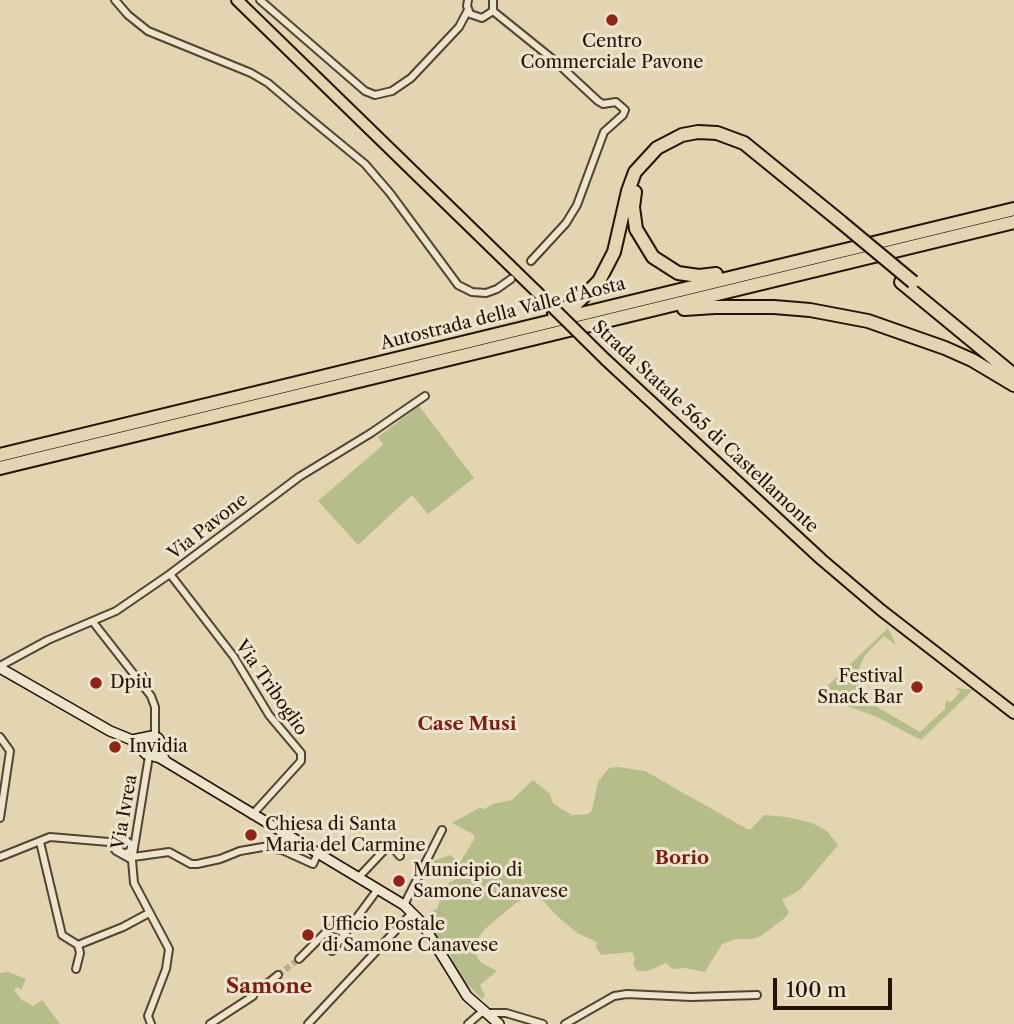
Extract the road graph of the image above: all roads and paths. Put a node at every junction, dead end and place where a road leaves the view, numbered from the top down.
1 (115, 0) edge
2 (237, 0) edge
3 (260, 0) edge
4 (468, 0) edge
5 (493, 0) edge
6 (468, 10) junction
7 (493, 11) junction
8 (1014, 209) edge
9 (1014, 222) edge
10 (836, 223) junction
11 (531, 261) dead end
12 (793, 262) junction
13 (511, 279) dead end
14 (907, 282) junction
15 (607, 320) junction
16 (470, 340) junction
17 (1014, 365) edge
18 (1014, 375) edge
19 (1014, 385) edge
20 (425, 396) dead end
21 (0, 455) edge
22 (0, 468) edge
23 (170, 574) junction
24 (93, 622) junction
25 (0, 667) edge
26 (1014, 713) edge
27 (151, 735) junction
28 (0, 737) edge
29 (132, 740) junction
30 (152, 753) junction
31 (252, 814) junction
32 (0, 818) edge
33 (442, 830) dead end
34 (135, 835) junction
35 (40, 842) junction
36 (109, 842) junction
37 (318, 853) junction
38 (400, 856) dead end
39 (0, 857) edge
40 (131, 857) junction
41 (358, 878) junction
42 (378, 889) junction
43 (404, 905) junction
44 (149, 913) junction
45 (412, 913) junction
46 (349, 928) junction
47 (78, 945) junction
48 (332, 951) dead end
49 (299, 959) tunnel mouth
50 (76, 969) dead end
51 (278, 975) tunnel mouth
52 (262, 988) dead end
53 (757, 995) dead end
54 (253, 996) dead end
55 (484, 1012) junction
56 (151, 1024) edge
57 (211, 1024) edge
58 (308, 1024) edge
59 (468, 1024) edge
60 (499, 1024) edge
61 (543, 1024) edge
62 (565, 1024) edge

1 - 13 street
2 - 26 main road, Strada Statale 565 di Castellamonte, bridge
3 - 6 street
4 - 6 street
5 - 7 street
6 - 7 street
7 - 11 street
8 - 12 highway, Autostrada della Valle d'Aosta
9 - 15 highway, Autostrada della Valle d'Aosta
10 - 12 highway
10 - 14 highway, bridge
10 - 16 highway
12 - 16 highway, Autostrada della Valle d'Aosta
14 - 17 highway
14 - 18 highway
15 - 19 highway
15 - 22 highway, Autostrada della Valle d'Aosta
16 - 21 highway, Autostrada della Valle d'Aosta
20 - 23 street, Via Pavone
23 - 24 street, Via Pavone
23 - 31 street, Via Triboglio
24 - 25 street, Via Pavone
24 - 27 street
25 - 29 main road
27 - 29 main road
27 - 30 main road
27 - 30 main road
28 - 32 street
29 - 30 main road
30 - 31 main road
30 - 34 street, Via Ivrea
31 - 37 main road
33 - 43 street
34 - 36 street
34 - 40 street, Via Ivrea
35 - 36 street, Via Ivrea
35 - 39 street, Via Ivrea
35 - 47 street
36 - 40 street, Via Ivrea
37 - 40 street
37 - 41 main road
38 - 41 street
40 - 44 street
41 - 42 main road
42 - 43 main road
42 - 46 street
43 - 45 main road
44 - 47 street
44 - 56 street
45 - 55 main road
45 - 58 street
46 - 48 street
46 - 49 street
47 - 50 street
51 - 52 street
53 - 62 street
54 - 57 street
55 - 59 street
55 - 60 main road
55 - 61 street

